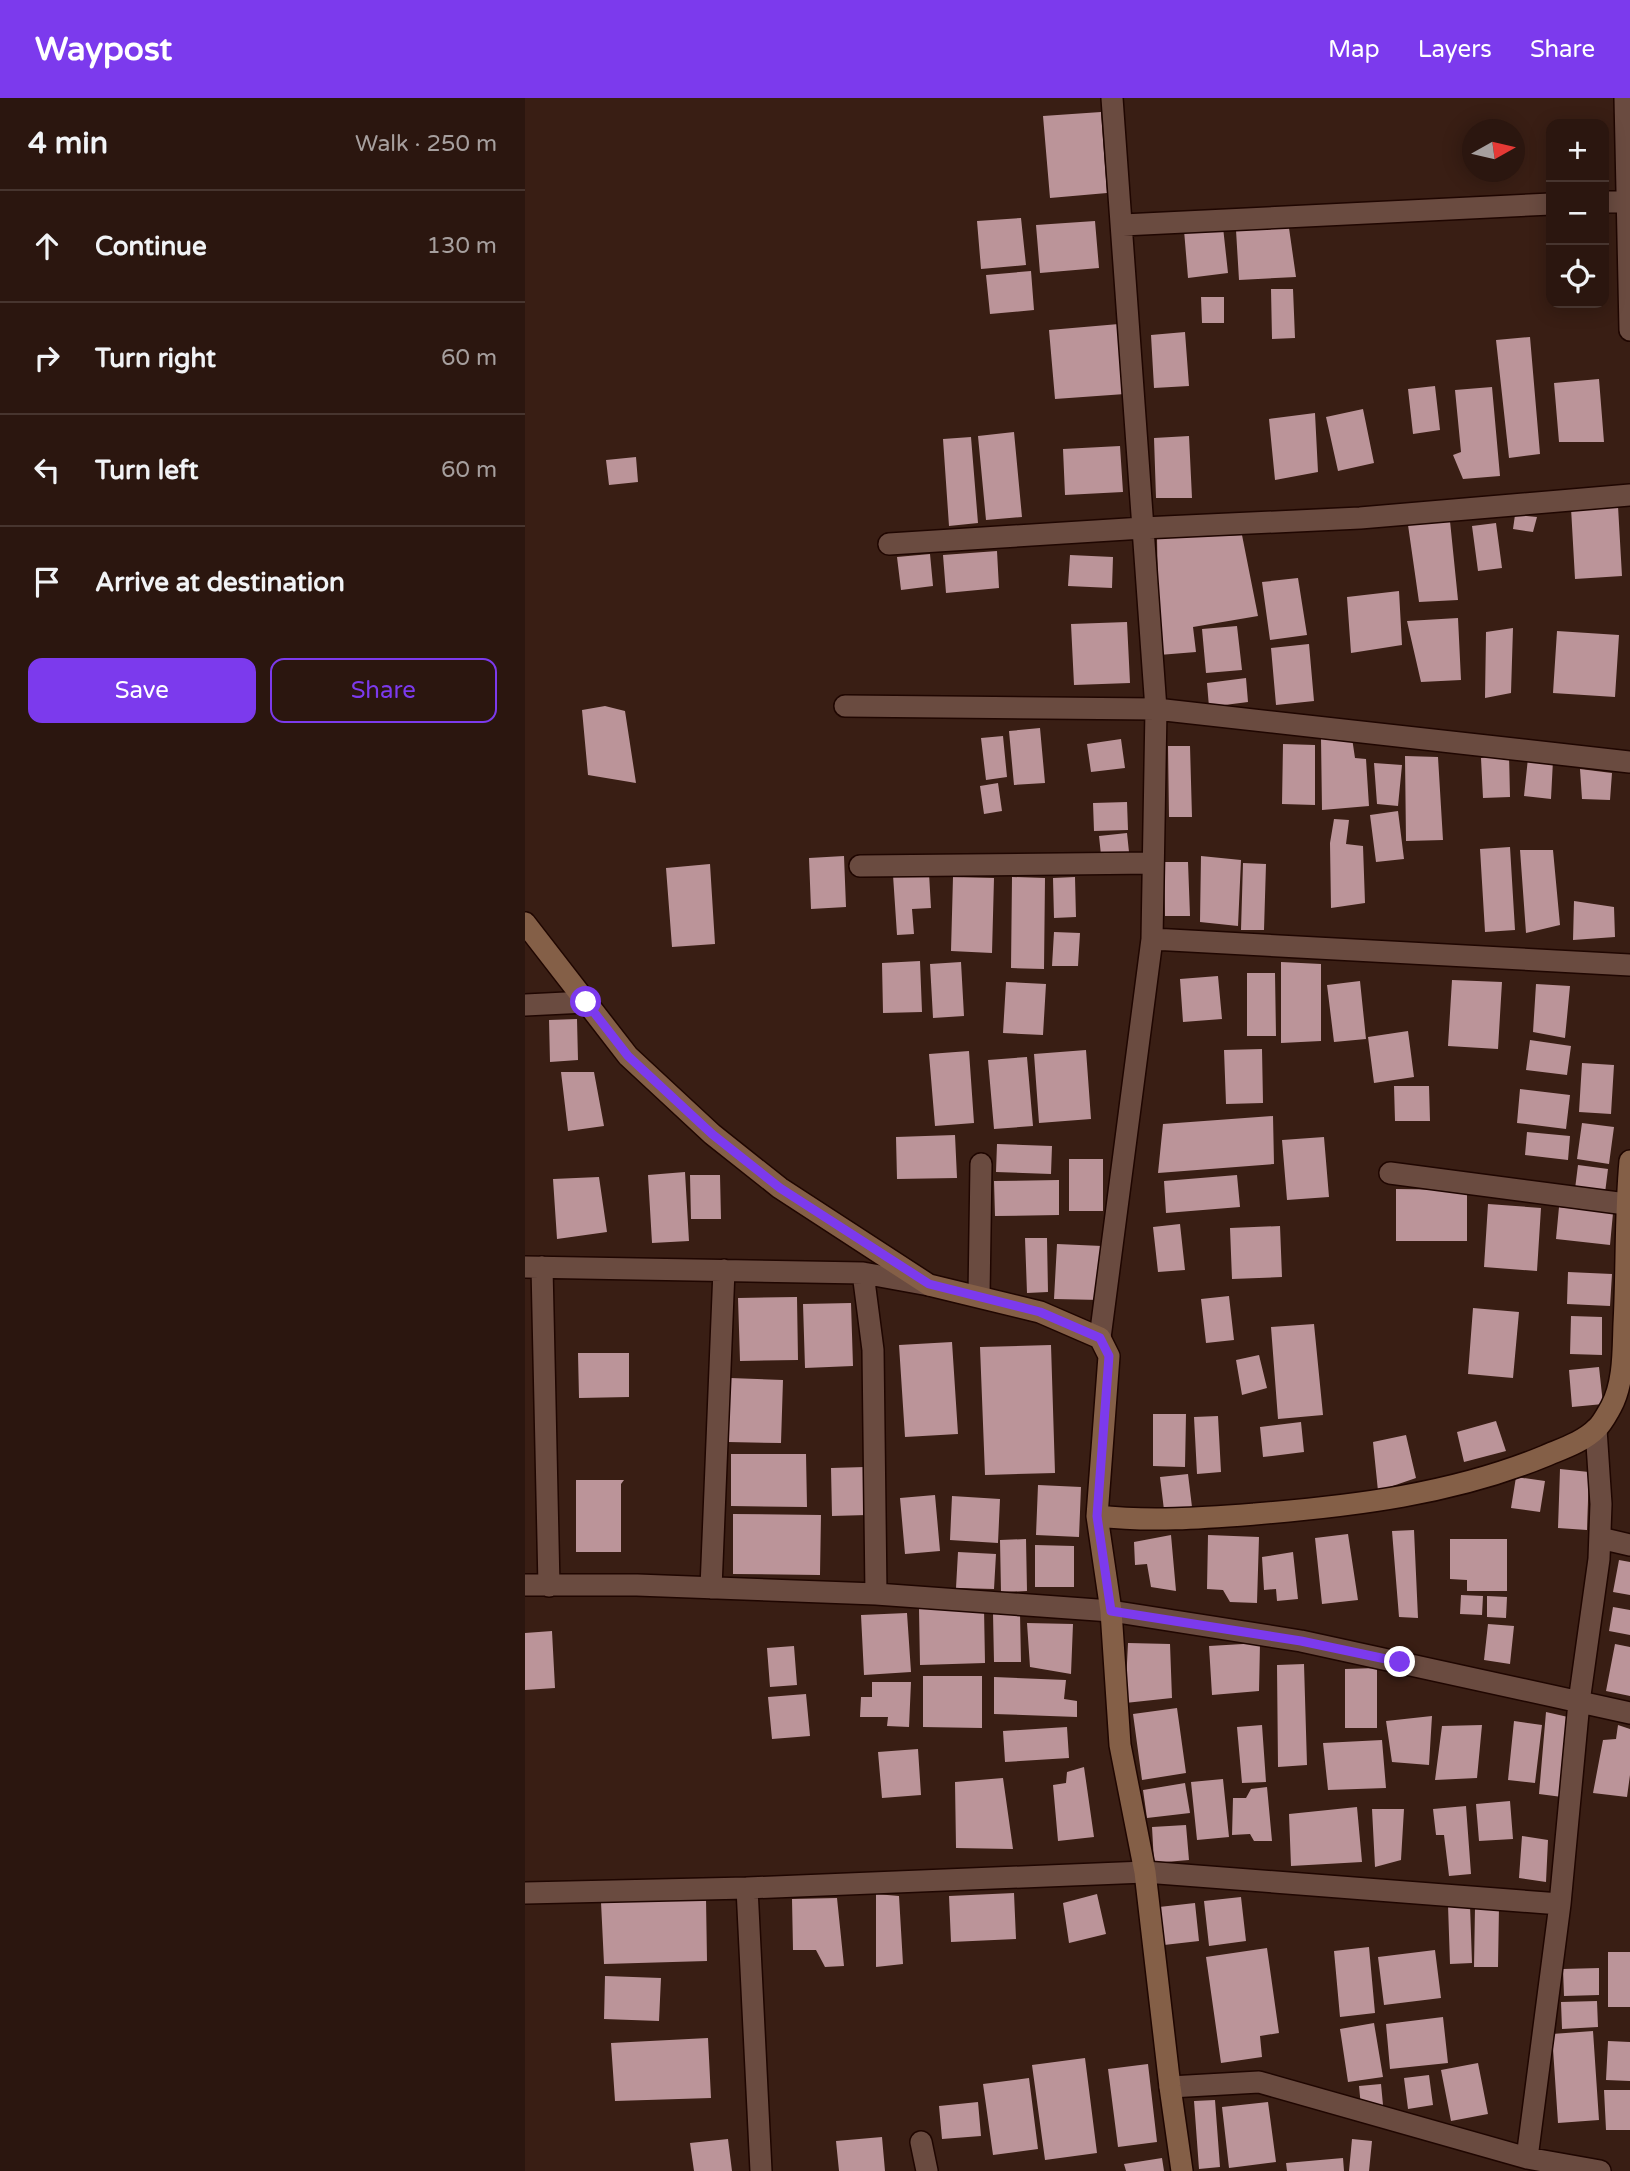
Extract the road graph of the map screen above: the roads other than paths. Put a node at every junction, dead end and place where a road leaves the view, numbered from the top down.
1 (1112, 98) edge
2 (1625, 98) edge
3 (1629, 201) edge
4 (1609, 202) edge
5 (1546, 204) edge
6 (1123, 225) junction
7 (1630, 330) edge
8 (1630, 495) edge
9 (1143, 528) junction
10 (889, 544) dead end
11 (845, 706) dead end
12 (1156, 709) junction
13 (1630, 762) edge
14 (1153, 863) junction
15 (860, 866) dead end
16 (525, 923) edge
17 (1152, 939) junction
18 (1630, 965) edge
19 (586, 1002) junction
20 (525, 1004) edge
21 (1630, 1161) edge
22 (981, 1164) dead end
23 (1389, 1173) dead end
24 (1626, 1204) junction
25 (534, 1267) edge
26 (724, 1270) junction
27 (863, 1273) junction
28 (929, 1284) junction
29 (979, 1296) junction
30 (1100, 1338) junction
31 (1621, 1405) edge
32 (1597, 1429) junction
33 (1097, 1516) junction
34 (1600, 1538) junction
35 (1630, 1545) edge
36 (525, 1585) edge
37 (549, 1586) junction
38 (711, 1588) junction
39 (876, 1594) junction
40 (1111, 1611) junction
41 (1579, 1702) junction
42 (1630, 1713) edge
43 (1145, 1872) junction
44 (747, 1888) junction
45 (525, 1893) edge
46 (1560, 1904) junction
47 (1170, 2087) junction
48 (921, 2142) dead end
49 (1527, 2158) junction
50 (761, 2171) edge
51 (927, 2171) edge
52 (1182, 2171) edge
53 (1600, 2171) edge

1 - 6 street
2 - 3 street
3 - 4 street
3 - 7 street
5 - 6 street
6 - 9 street
8 - 9 street
9 - 10 street
9 - 12 street
11 - 12 street
12 - 13 street
12 - 14 street
14 - 15 street
14 - 17 street
16 - 19 main road
17 - 18 street
17 - 30 street
19 - 20 street
19 - 28 main road
21 - 24 main road
22 - 29 street
23 - 24 street
24 - 31 main road
25 - 26 street
25 - 37 street
26 - 27 street
26 - 38 street
27 - 28 street
27 - 39 street
28 - 29 main road
29 - 30 main road
30 - 33 main road
31 - 32 main road
32 - 33 main road
32 - 34 street
33 - 40 main road
34 - 35 street
34 - 41 street
36 - 37 street
37 - 38 street
38 - 39 street
39 - 40 street
40 - 41 street
40 - 43 main road
41 - 42 street
41 - 46 street
43 - 44 street
43 - 46 street
43 - 47 main road
44 - 45 street
44 - 50 street
46 - 49 street
47 - 49 street
47 - 52 main road
48 - 51 street
49 - 53 street

